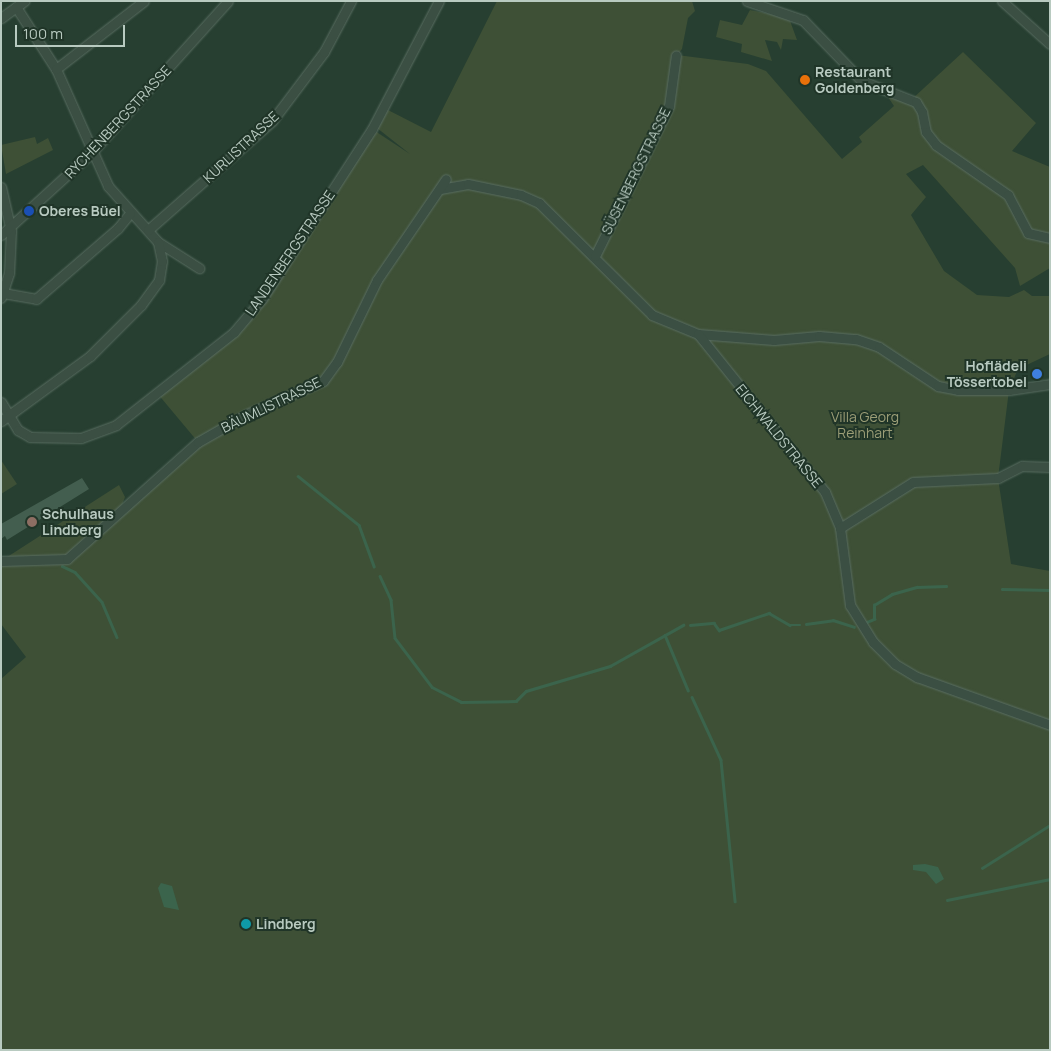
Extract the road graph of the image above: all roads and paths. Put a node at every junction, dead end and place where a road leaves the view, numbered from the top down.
1 (144, 1) edge
2 (228, 1) edge
3 (351, 1) edge
4 (439, 1) edge
5 (747, 1) edge
6 (1002, 1) edge
7 (20, 4) edge
8 (1, 18) edge
9 (1050, 44) edge
10 (676, 55) dead end
11 (56, 70) junction
12 (92, 152) junction
13 (446, 179) dead end
14 (1, 187) edge
15 (440, 189) junction
16 (130, 213) junction
17 (11, 227) junction
18 (148, 230) junction
19 (1, 235) edge
20 (1050, 238) edge
21 (158, 242) junction
22 (595, 256) junction
23 (199, 268) dead end
24 (2, 296) edge
25 (698, 334) junction
26 (1050, 384) edge
27 (1, 402) edge
28 (10, 416) junction
29 (1, 421) edge
30 (1050, 467) edge
31 (840, 528) junction
32 (1, 561) edge
33 (1050, 725) edge

1 - 11 street
2 - 12 street, RYCHENBERGSTRASSE
3 - 18 street, KURLISTRASSE
4 - 28 street, LANDENBERGSTRASSE
5 - 20 street
6 - 9 street
7 - 8 street
7 - 11 street
10 - 22 street, SÜSENBERGSTRASSE
11 - 12 street
12 - 16 street
12 - 17 street, RYCHENBERGSTRASSE
13 - 15 street, BÄUMLISTRASSE
14 - 17 street
15 - 22 street
15 - 32 street, BÄUMLISTRASSE
16 - 18 street
16 - 24 street
17 - 19 street, RYCHENBERGSTRASSE
17 - 24 street
18 - 21 street
21 - 23 street
21 - 28 street
22 - 25 street
25 - 26 street
25 - 31 street, EICHWALDSTRASSE
27 - 28 street, LANDENBERGSTRASSE
28 - 29 street
30 - 31 street
31 - 33 street, EICHWALDSTRASSE

